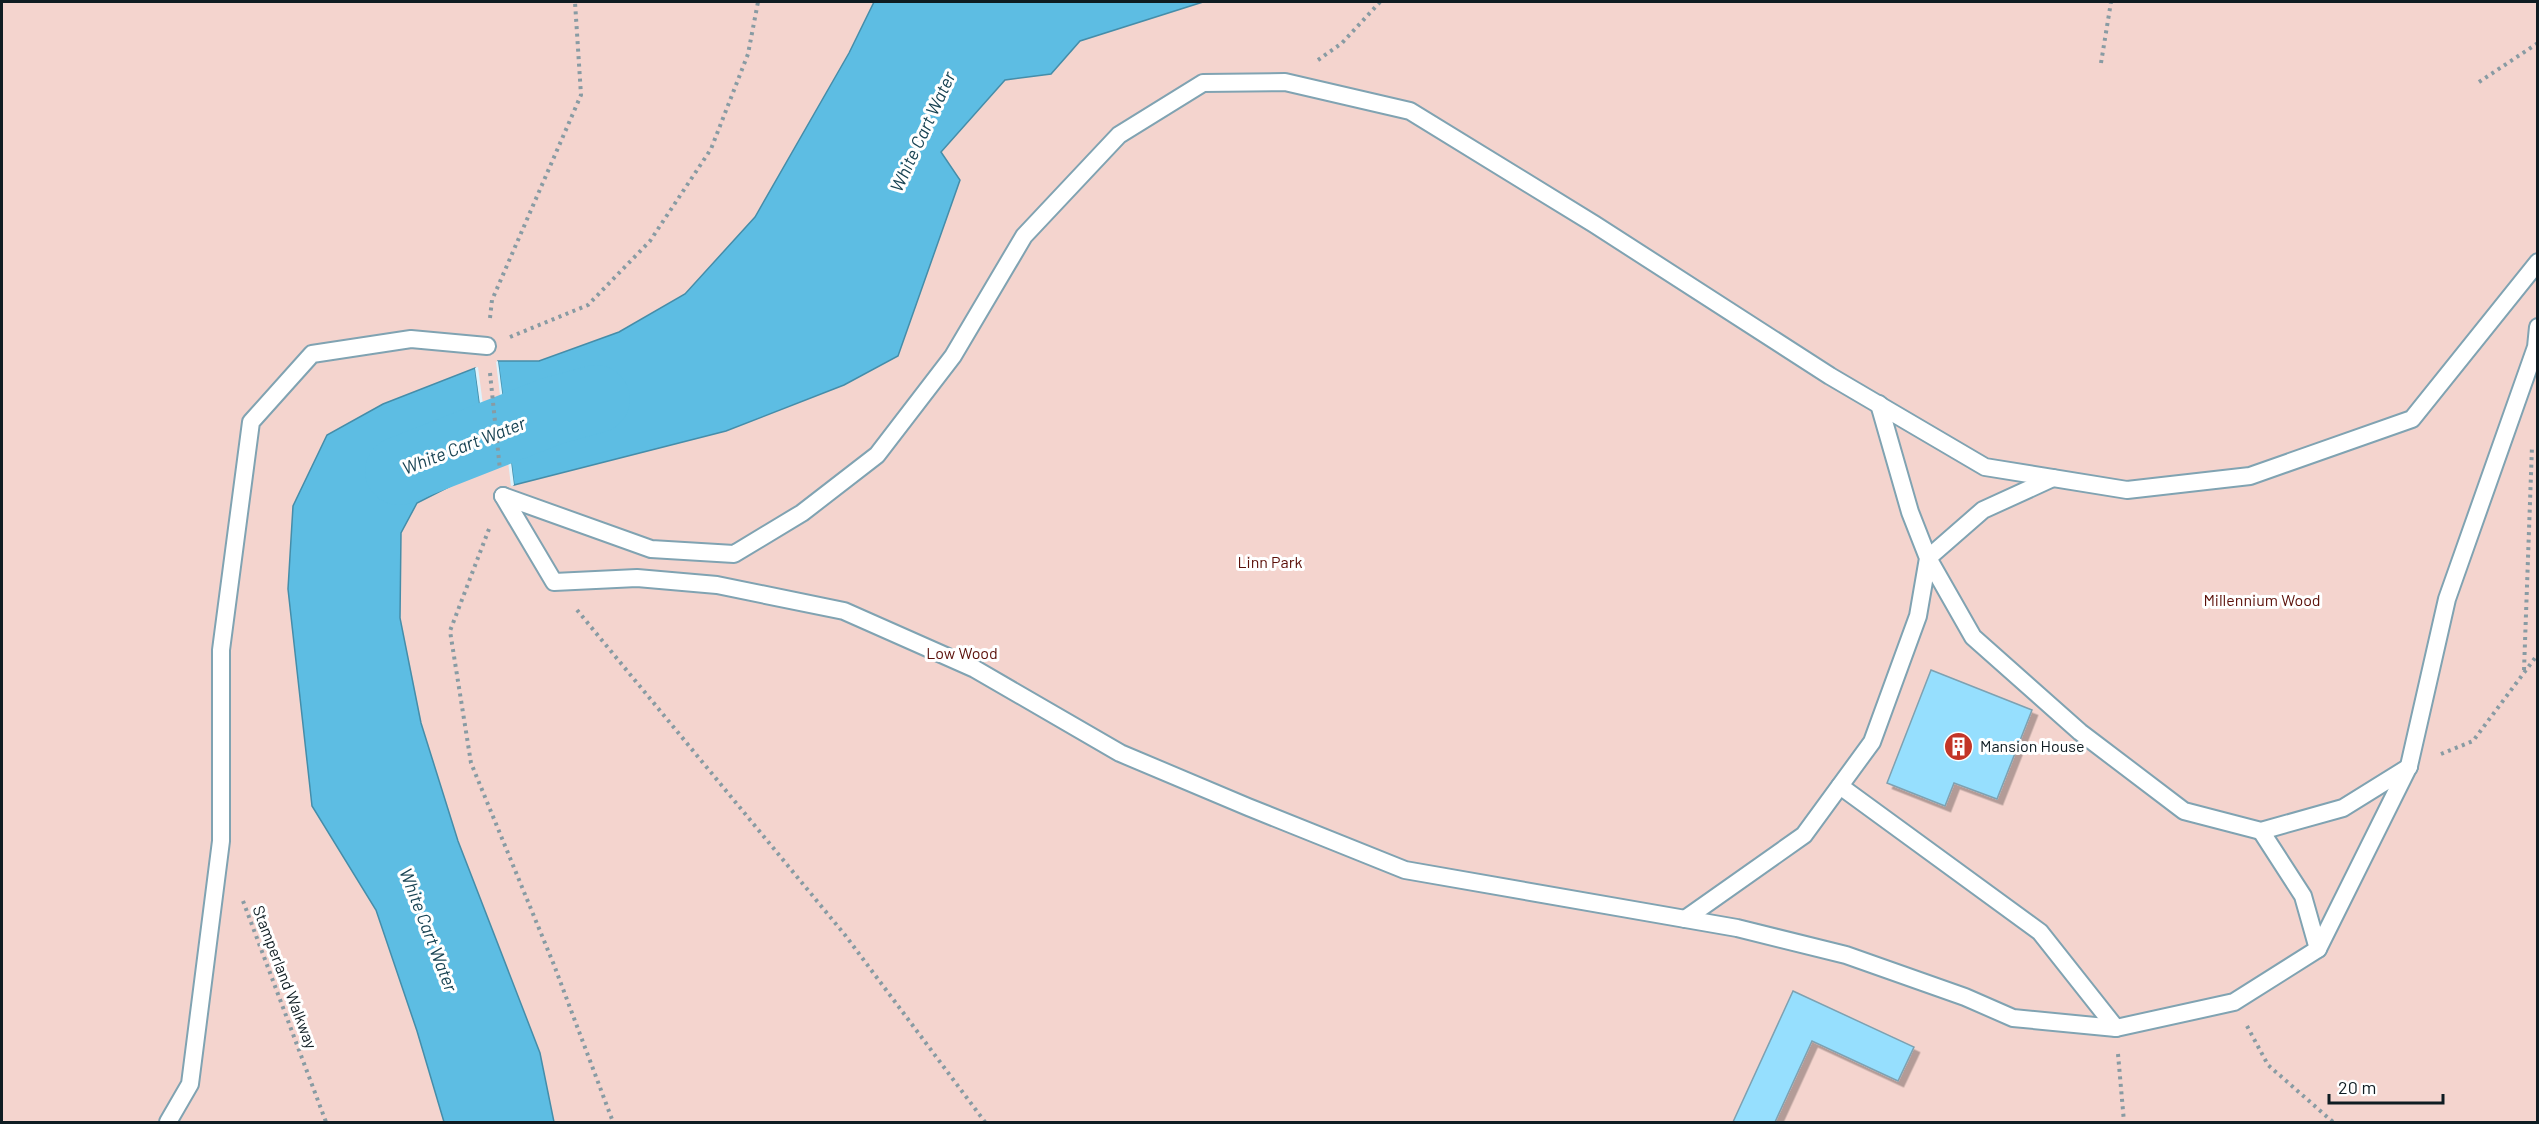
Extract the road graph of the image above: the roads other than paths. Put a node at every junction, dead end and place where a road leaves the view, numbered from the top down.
1 (2538, 262) edge
2 (2538, 327) edge
3 (488, 346) road end
4 (1879, 404) junction
5 (2054, 478) junction
6 (1928, 558) junction
7 (2409, 766) junction
8 (1840, 786) junction
9 (2261, 831) junction
10 (1685, 919) junction
11 (2318, 949) junction
12 (2116, 1028) junction
13 (168, 1122) edge

1 - 5 lane
2 - 7 lane
3 - 13 lane
4 - 5 lane
4 - 6 lane
4 - 10 lane
5 - 6 lane
6 - 8 lane
6 - 9 lane
7 - 9 lane
7 - 11 lane
8 - 10 lane
8 - 12 lane
9 - 11 lane
10 - 12 lane
11 - 12 lane

